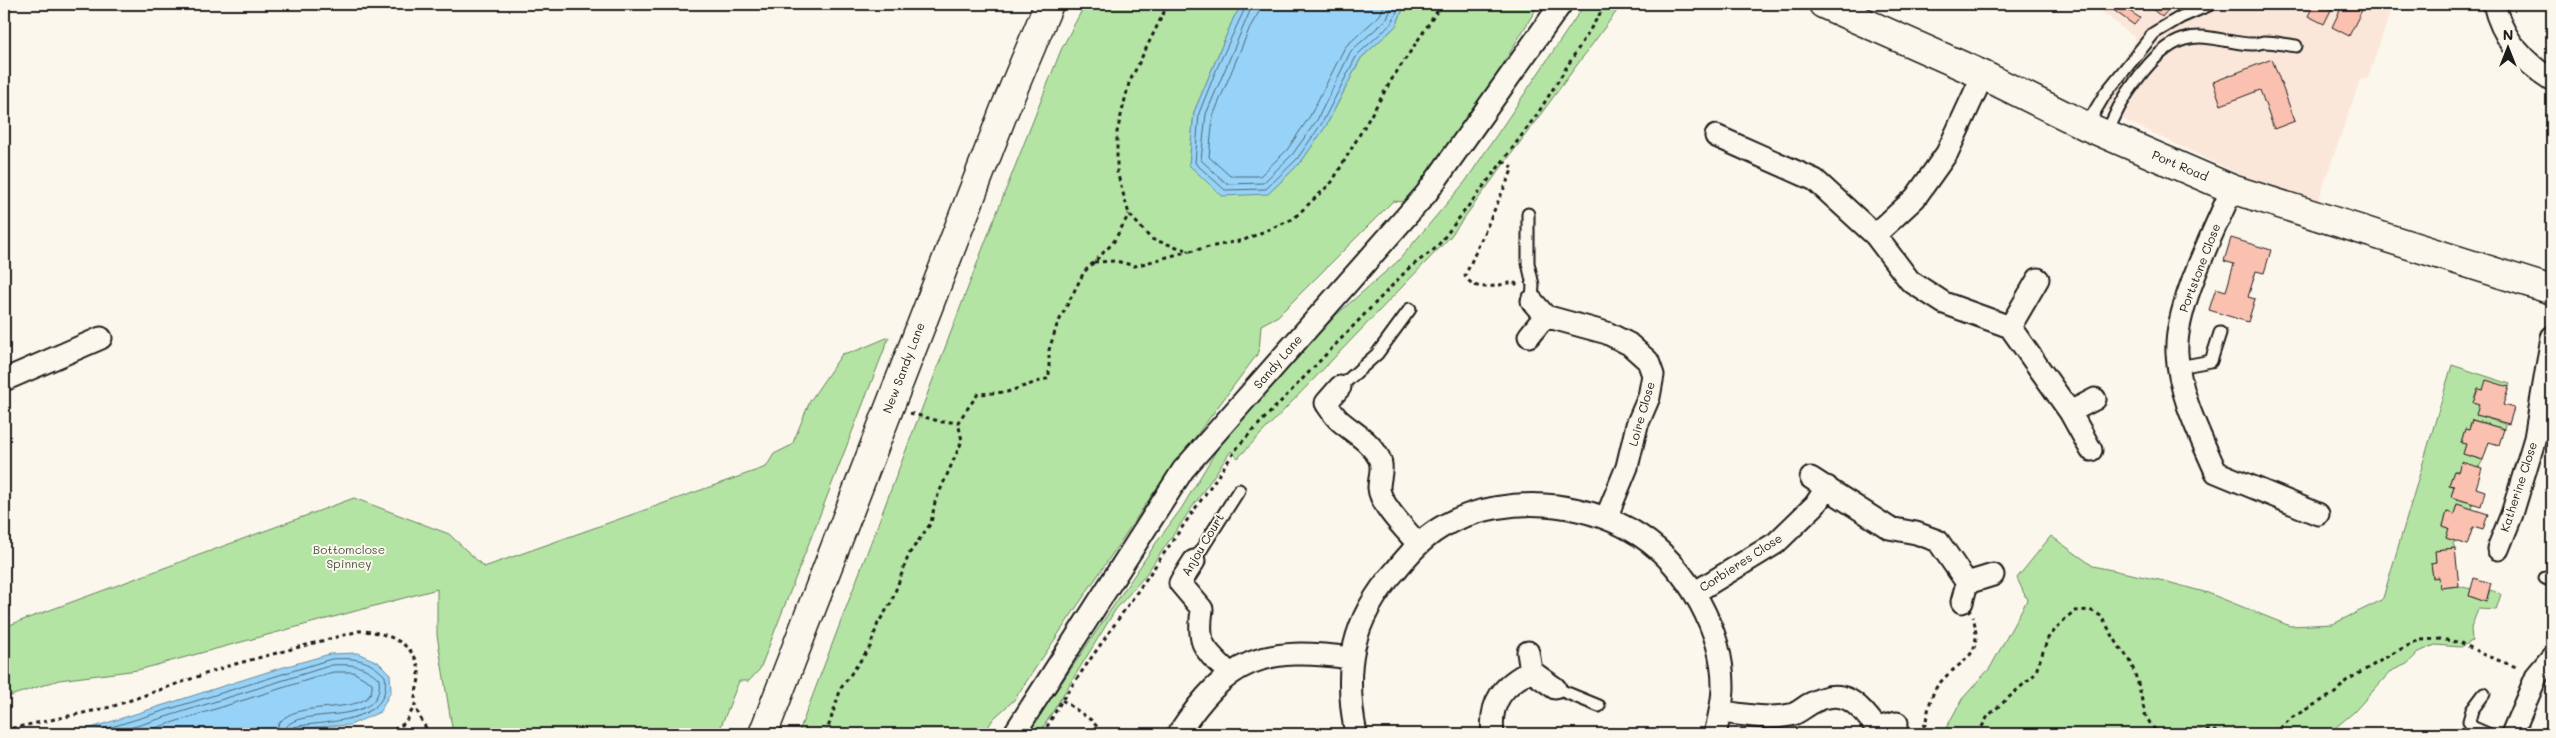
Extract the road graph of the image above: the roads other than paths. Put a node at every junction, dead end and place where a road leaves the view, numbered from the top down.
1 (1049, 4) edge
2 (1561, 4) edge
3 (1823, 4) edge
4 (2211, 4) edge
5 (2494, 4) edge
6 (2296, 46) dead end
7 (1983, 75) junction
8 (2552, 80) edge
9 (2097, 130) junction
10 (1716, 136) dead end
11 (2232, 188) junction
12 (1528, 214) dead end
13 (1875, 235) junction
14 (2038, 278) dead end
15 (2552, 290) edge
16 (1410, 309) dead end
17 (1538, 309) junction
18 (2010, 326) junction
19 (2220, 333) dead end
20 (1530, 336) dead end
21 (2552, 336) edge
22 (101, 338) dead end
23 (2179, 367) junction
24 (4, 380) edge
25 (1340, 387) joint
26 (2095, 399) dead end
27 (2070, 412) junction
28 (2091, 450) dead end
29 (1239, 490) dead end
30 (2318, 514) dead end
31 (1606, 518) junction
32 (1418, 544) junction
33 (2498, 549) dead end
34 (1194, 561) joint
35 (1993, 575) dead end
36 (1694, 593) junction
37 (2552, 657) edge
38 (1351, 658) junction
39 (1230, 674) junction
40 (1555, 688) joint
41 (2484, 694) dead end
42 (1599, 706) dead end
43 (1721, 712) junction
44 (1889, 730) edge
45 (763, 734) edge
46 (1014, 734) edge
47 (1178, 734) edge
48 (1356, 734) edge
49 (1493, 734) edge
50 (1715, 734) edge
51 (2488, 734) edge
52 (2512, 734) edge

1 - 45 street, New Sandy Lane
2 - 46 street, Sandy Lane
3 - 7 street, Port Road
4 - 9 lane
5 - 8 street
6 - 9 lane
7 - 9 street, Port Road
7 - 13 street
9 - 11 street, Port Road
10 - 13 street
11 - 15 street, Port Road
11 - 23 street, Portstone Close
12 - 17 lane
13 - 18 street
14 - 18 street
16 - 25 lane
17 - 20 street
17 - 31 street, Loire Close
18 - 27 street
19 - 23 lane
21 - 33 street, Katherine Close
22 - 24 street
23 - 30 street, Portstone Close
25 - 32 street
26 - 27 street
27 - 28 street
29 - 34 lane, Anjou Court
31 - 32 street
31 - 36 street
32 - 38 street
34 - 39 street, Anjou Court
35 - 36 street, Corbieres Close
36 - 43 street
37 - 52 street
38 - 39 street
38 - 48 street
39 - 47 street
40 - 42 lane
40 - 49 street
41 - 51 lane
43 - 44 street
43 - 50 street

